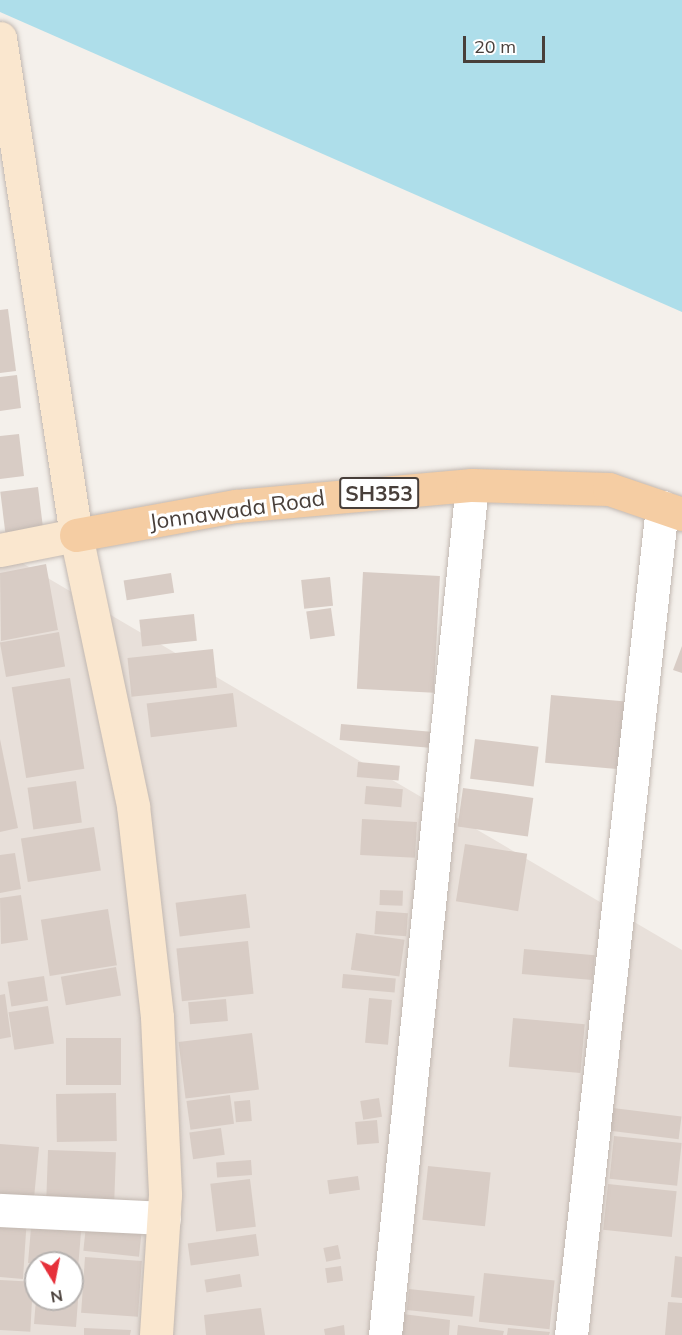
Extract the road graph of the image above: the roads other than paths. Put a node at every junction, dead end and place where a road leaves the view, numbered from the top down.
1 (0, 38) edge
2 (472, 484) junction
3 (672, 510) edge
4 (75, 535) junction
5 (0, 550) edge
6 (0, 1210) edge
7 (164, 1218) junction
8 (156, 1335) edge
9 (385, 1335) edge
10 (571, 1335) edge

1 - 4 main road
2 - 3 main road, Jonnawada Road / SH353
2 - 4 main road, Jonnawada Road / SH353
2 - 9 street
3 - 10 street
4 - 5 main road
4 - 7 main road
6 - 7 street
7 - 8 main road

